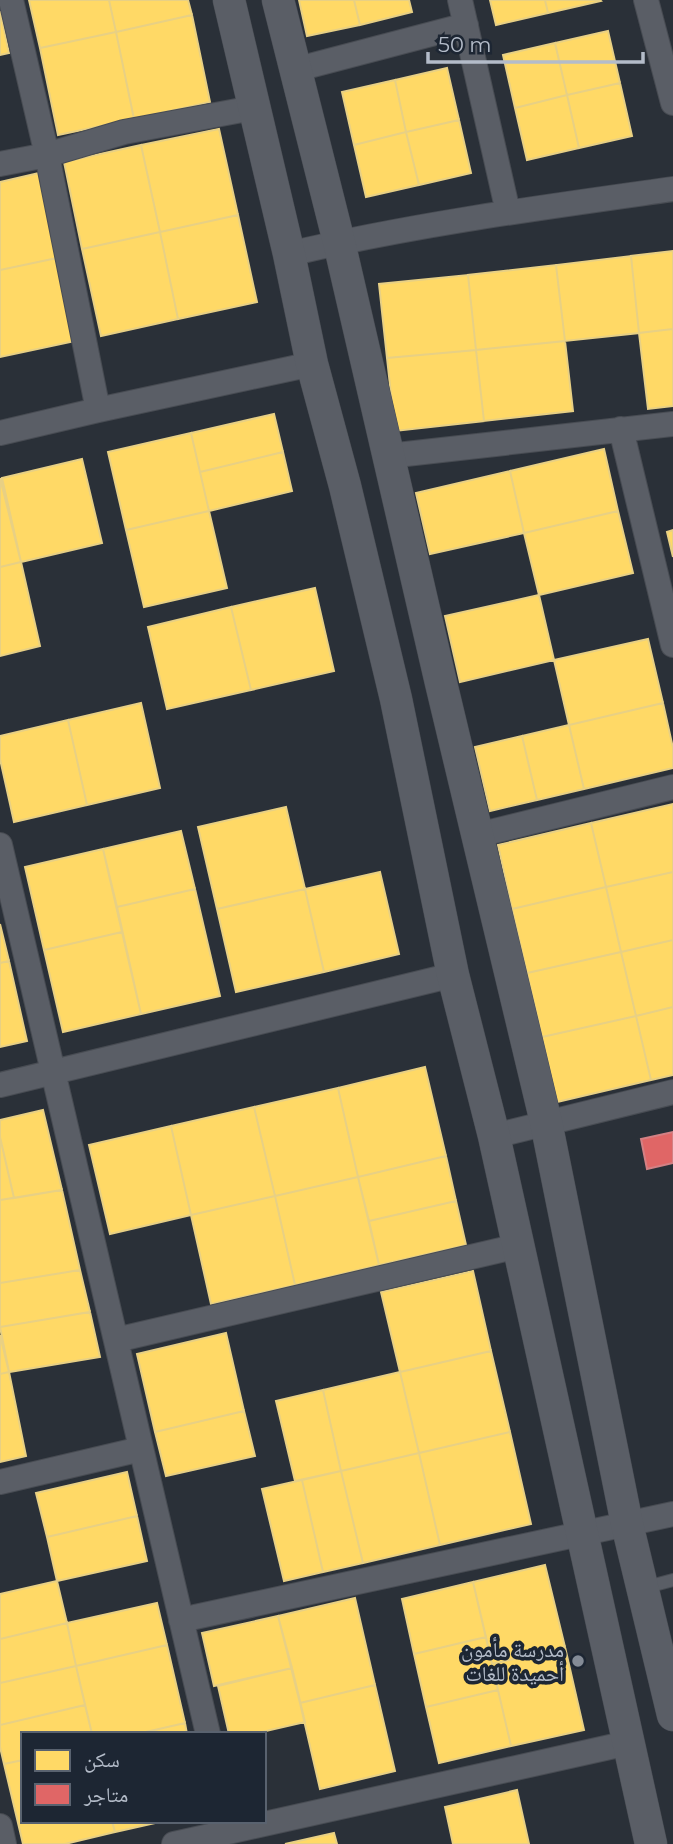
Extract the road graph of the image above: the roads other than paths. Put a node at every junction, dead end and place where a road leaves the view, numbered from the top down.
1 (12, 0) edge
2 (229, 0) edge
3 (278, 0) edge
4 (460, 0) edge
5 (646, 0) edge
6 (466, 25) junction
7 (664, 35) edge
8 (294, 70) junction
9 (673, 103) edge
10 (253, 108) junction
11 (47, 155) junction
12 (0, 164) edge
13 (673, 189) edge
14 (508, 212) junction
15 (340, 242) junction
16 (289, 254) junction
17 (312, 364) junction
18 (98, 410) junction
19 (673, 424) edge
20 (621, 429) junction
21 (0, 433) edge
22 (388, 456) junction
23 (673, 645) edge
24 (673, 787) edge
25 (478, 835) junction
26 (0, 845) edge
27 (453, 975) junction
28 (54, 1072) junction
29 (0, 1085) edge
30 (673, 1092) edge
31 (547, 1122) junction
32 (494, 1136) junction
33 (518, 1246) junction
34 (116, 1340) junction
35 (141, 1449) junction
36 (0, 1482) edge
37 (673, 1514) edge
38 (627, 1524) junction
39 (581, 1535) junction
40 (673, 1580) edge
41 (642, 1588) junction
42 (181, 1620) junction
43 (673, 1715) edge
44 (208, 1732) edge
45 (628, 1743) junction
46 (0, 1826) edge
47 (230, 1832) edge
48 (4, 1844) edge
49 (174, 1844) edge
50 (651, 1844) edge

1 - 11 street
2 - 10 street
3 - 8 street
4 - 6 street
5 - 7 street
6 - 8 street
6 - 14 street
7 - 9 street
8 - 15 street
10 - 11 street
10 - 16 street
11 - 12 street
11 - 18 street
13 - 14 street
14 - 15 street
15 - 16 street
15 - 22 street
16 - 17 street
17 - 18 street
17 - 27 street
18 - 21 street
19 - 20 street
20 - 22 street
20 - 23 street
22 - 25 street
24 - 25 street
25 - 31 street
26 - 28 street
27 - 28 street
27 - 32 street
28 - 29 street
28 - 34 street
30 - 31 street
31 - 32 street
31 - 38 street
32 - 33 street
33 - 34 street
33 - 39 street
34 - 35 street
35 - 36 street
35 - 42 street
37 - 38 street
38 - 39 street
38 - 41 street
39 - 42 street
39 - 45 street
40 - 41 lane
41 - 43 street
42 - 44 street
45 - 47 street
45 - 50 street
46 - 48 street
47 - 49 street

